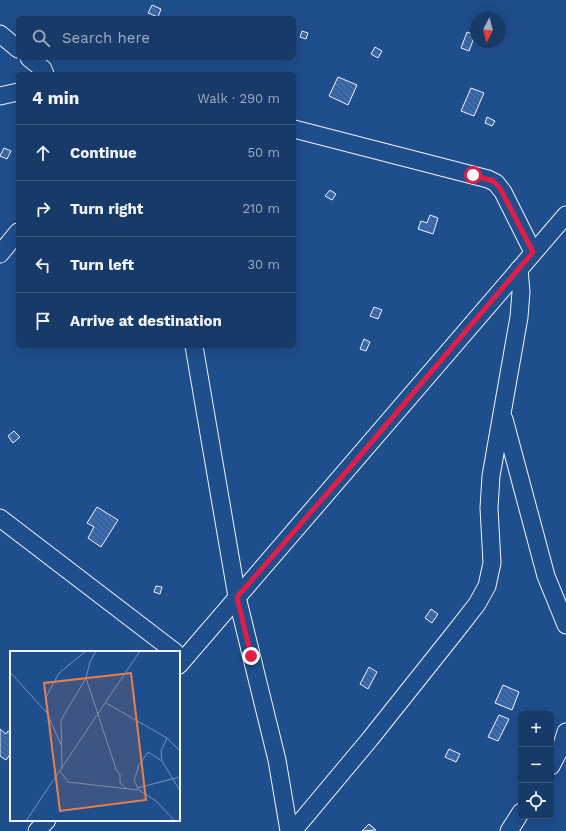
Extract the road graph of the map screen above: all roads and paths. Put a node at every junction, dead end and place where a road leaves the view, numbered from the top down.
1 (0, 34) edge
2 (16, 47) edge
3 (32, 60) edge
4 (48, 72) edge
5 (16, 92) edge
6 (0, 96) edge
7 (296, 130) edge
8 (566, 215) edge
9 (16, 234) edge
10 (533, 252) junction
11 (0, 254) edge
12 (519, 269) junction
13 (194, 348) edge
14 (502, 414) junction
15 (0, 518) edge
16 (237, 597) junction
17 (566, 625) edge
18 (170, 651) edge
19 (180, 657) edge
20 (566, 732) edge
21 (554, 760) edge
22 (518, 817) edge
23 (46, 821) edge
24 (37, 831) edge
25 (289, 831) edge
26 (293, 831) edge
27 (509, 831) edge

1 - 2 street
3 - 4 street
5 - 6 street
7 - 10 street
8 - 10 street
9 - 11 street
10 - 12 street
12 - 14 street
12 - 16 street
13 - 16 street
14 - 17 street
14 - 26 street
15 - 18 street
16 - 19 street
16 - 25 street
20 - 21 street
22 - 27 street
23 - 24 street

